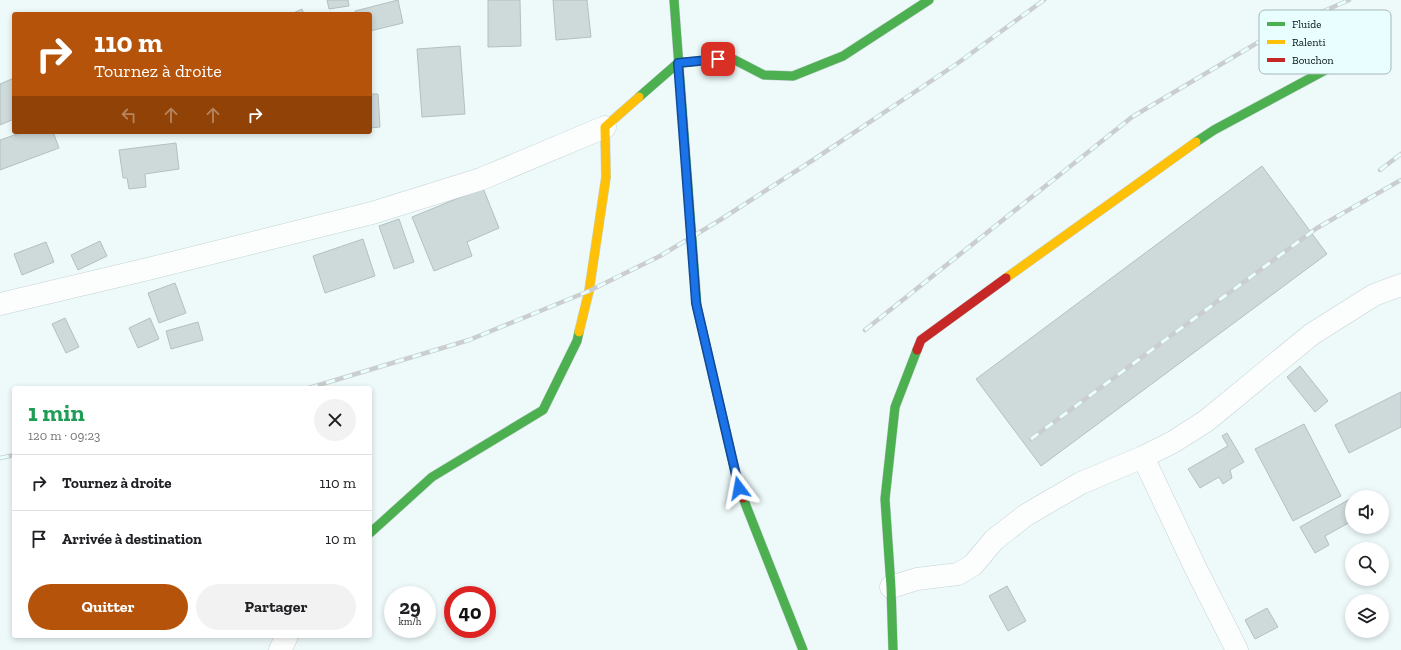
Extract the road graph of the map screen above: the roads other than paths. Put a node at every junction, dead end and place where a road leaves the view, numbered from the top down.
1 (674, 0) edge
2 (929, 0) edge
3 (678, 63) junction
4 (1317, 74) edge
5 (605, 127) junction
6 (1401, 285) edge
7 (0, 304) edge
8 (1144, 458) junction
9 (372, 532) edge
10 (891, 587) junction
11 (286, 638) edge
12 (280, 650) edge
13 (803, 650) edge
14 (893, 650) edge
15 (1237, 650) edge

1 - 3 street
2 - 3 street
3 - 5 street
3 - 13 street
4 - 10 street
5 - 7 street
5 - 9 street
6 - 8 street
8 - 10 street
8 - 15 street
10 - 14 street
11 - 12 street

